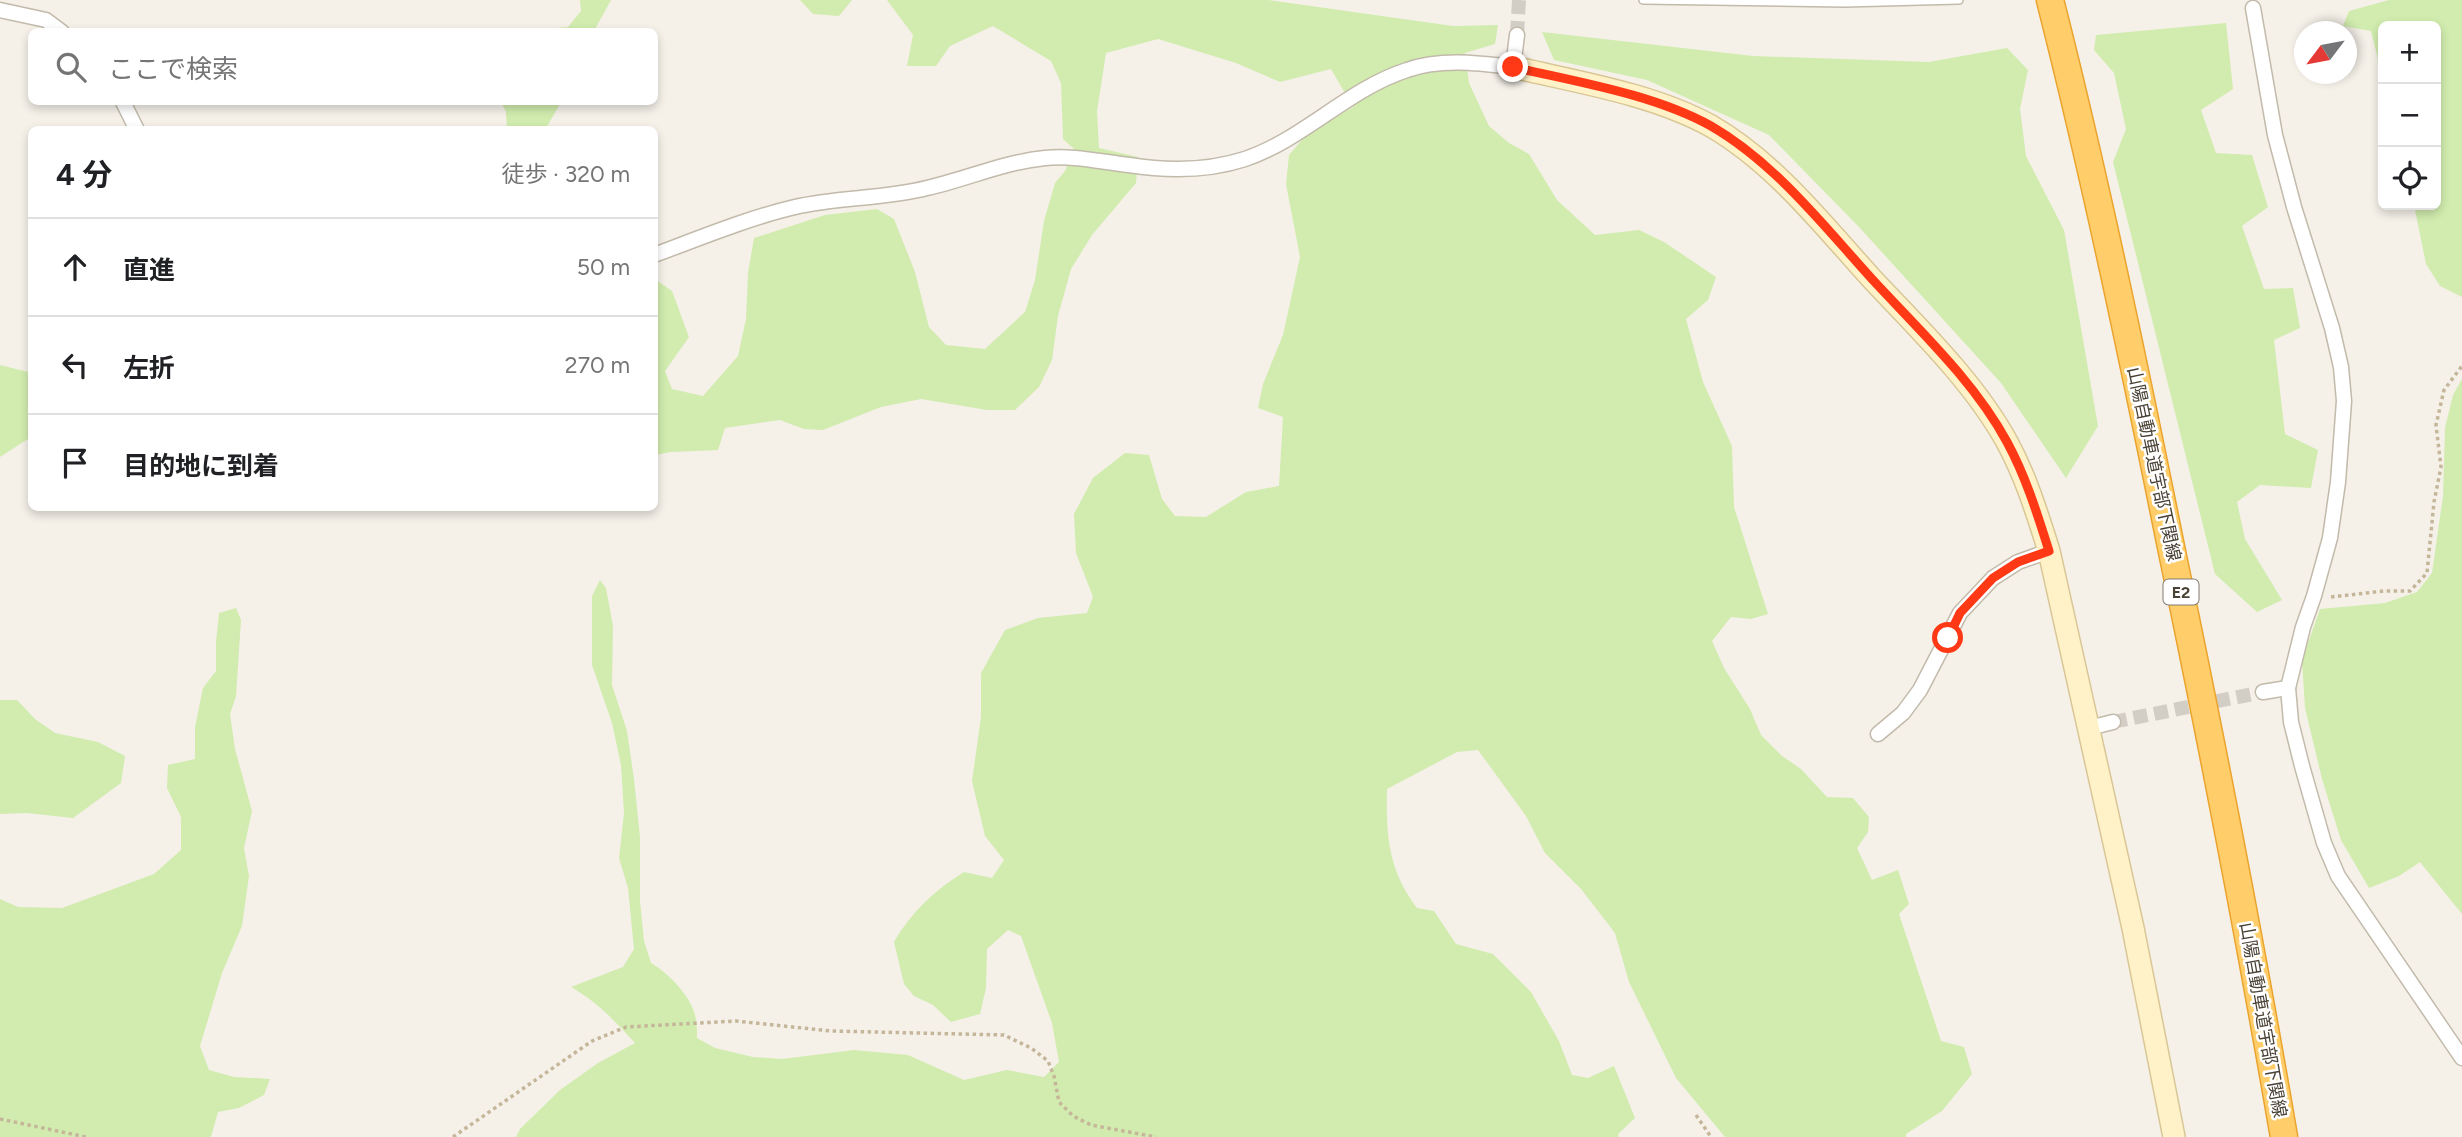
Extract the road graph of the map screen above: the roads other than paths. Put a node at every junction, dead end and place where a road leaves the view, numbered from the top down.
1 (1643, 0) edge
2 (1959, 0) edge
3 (2050, 0) edge
4 (2253, 8) dead end
5 (0, 10) edge
6 (57, 28) edge
7 (1517, 36) tunnel mouth
8 (1513, 67) junction
9 (124, 105) edge
10 (135, 126) edge
11 (658, 254) edge
12 (2049, 551) junction
13 (2288, 688) junction
14 (2263, 692) tunnel mouth
15 (2113, 722) tunnel mouth
16 (2089, 728) junction
17 (1878, 734) dead end
18 (2462, 1058) edge
19 (2174, 1137) edge
20 (2284, 1137) edge

1 - 2 lane
3 - 20 highway, 山陽自動車道宇部下関線 / E2
4 - 13 street
5 - 6 street
7 - 8 street
8 - 11 street
8 - 12 street
9 - 10 street
12 - 16 street
12 - 17 street
13 - 14 street
13 - 18 street
15 - 16 street
16 - 19 street

